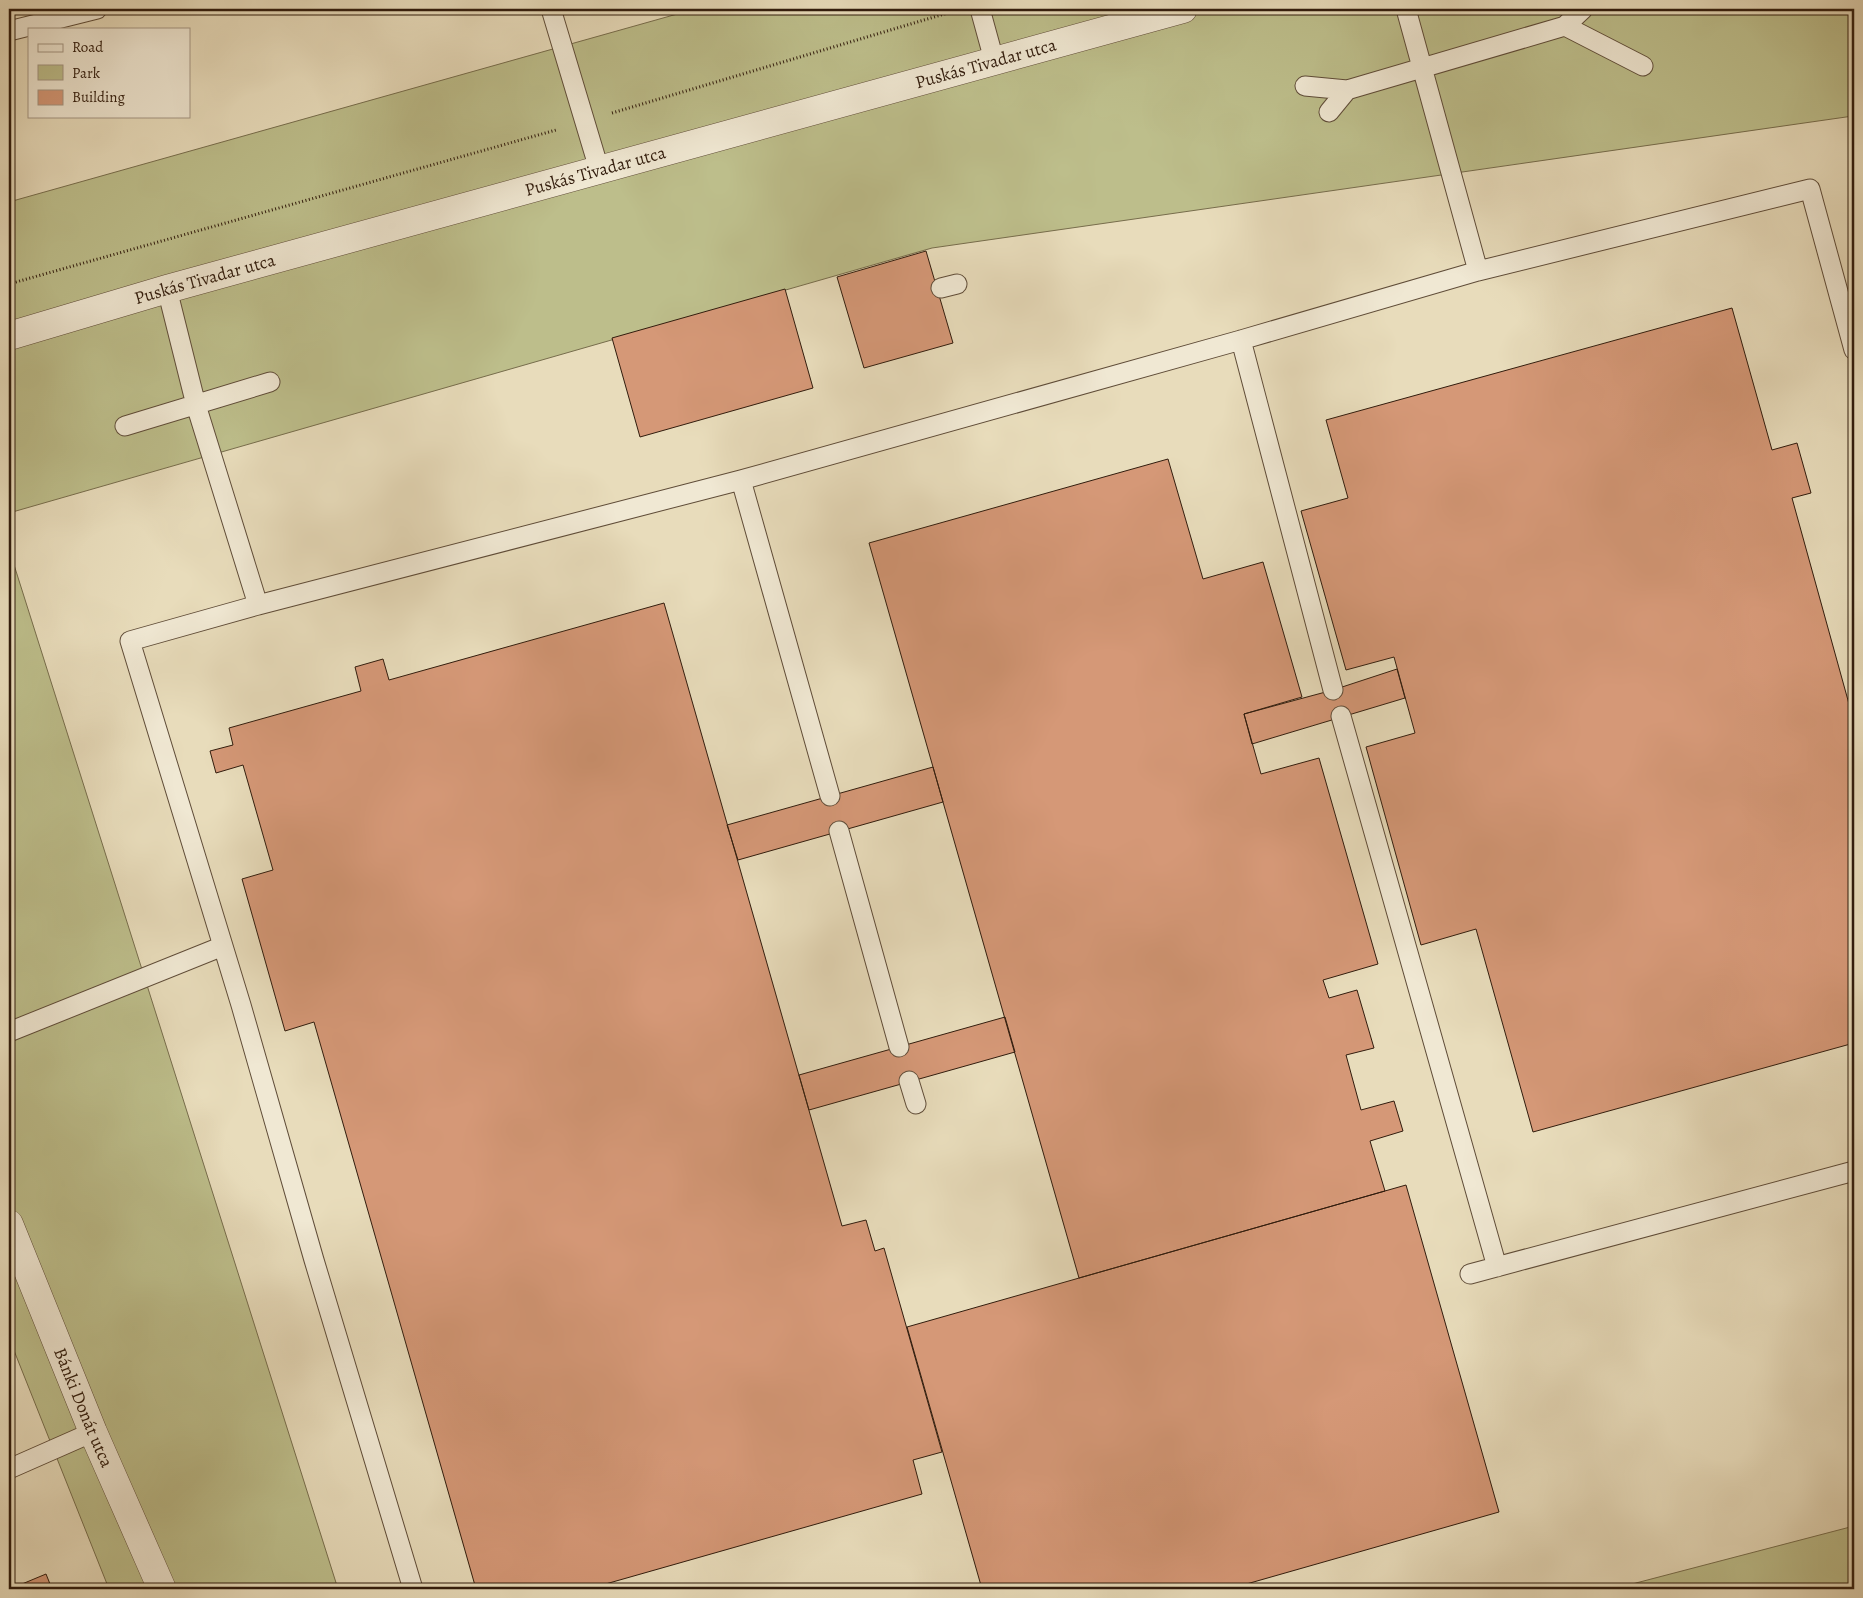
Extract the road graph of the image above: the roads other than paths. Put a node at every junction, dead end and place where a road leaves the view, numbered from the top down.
1 (97, 9) edge
2 (551, 9) edge
3 (980, 9) edge
4 (1183, 9) edge
5 (1406, 9) edge
6 (1583, 9) edge
7 (1565, 26) junction
8 (9, 31) edge
9 (994, 60) junction
10 (1644, 66) dead end
11 (1422, 68) junction
12 (1305, 86) dead end
13 (1347, 90) junction
14 (1329, 112) dead end
15 (599, 169) junction
16 (1478, 271) junction
17 (166, 289) junction
18 (9, 336) edge
19 (1241, 340) junction
20 (1854, 350) edge
21 (270, 382) dead end
22 (196, 405) junction
23 (125, 426) dead end
24 (741, 480) junction
25 (258, 605) junction
26 (1333, 690) dead end
27 (1341, 716) dead end
28 (830, 796) dead end
29 (839, 831) dead end
30 (223, 946) junction
31 (9, 1032) edge
32 (899, 1047) dead end
33 (909, 1081) dead end
34 (916, 1104) dead end
35 (1854, 1171) edge
36 (9, 1224) edge
37 (1498, 1267) junction
38 (1470, 1274) dead end
39 (93, 1432) junction
40 (9, 1469) edge
41 (162, 1589) edge
42 (412, 1589) edge

1 - 8 lane
2 - 15 lane
3 - 9 lane
4 - 9 street, Puskás Tivadar utca
5 - 11 lane
6 - 7 lane
7 - 10 lane
7 - 11 lane
9 - 15 street, Puskás Tivadar utca
11 - 13 lane
11 - 16 lane
12 - 13 lane
13 - 14 lane
15 - 17 street, Puskás Tivadar utca
16 - 19 lane
16 - 20 lane
17 - 18 street, Puskás Tivadar utca
17 - 22 lane
19 - 24 lane
19 - 26 lane
21 - 22 lane
22 - 23 lane
22 - 25 lane
24 - 25 lane
24 - 28 lane
25 - 30 lane
27 - 37 lane
29 - 32 lane
30 - 31 lane
30 - 42 lane
33 - 34 lane
35 - 37 lane
36 - 39 street, Bánki Donát utca
37 - 38 lane
39 - 40 lane
39 - 41 street, Bánki Donát utca

